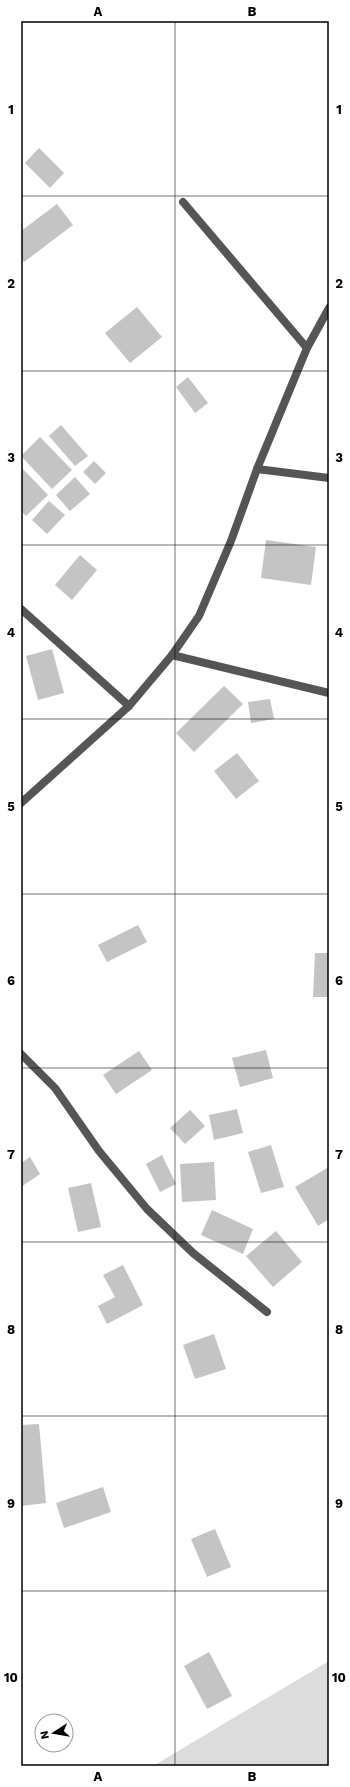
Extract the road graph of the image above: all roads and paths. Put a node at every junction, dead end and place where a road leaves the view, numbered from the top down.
1 (183, 202) dead end
2 (329, 308) edge
3 (306, 348) junction
4 (257, 469) junction
5 (329, 478) edge
6 (21, 609) edge
7 (172, 655) junction
8 (329, 693) edge
9 (129, 706) junction
10 (21, 803) edge
11 (21, 1054) edge
12 (267, 1312) dead end

1 - 3 street
2 - 3 street
3 - 4 street
4 - 5 street
4 - 7 street
6 - 9 street
7 - 8 street
7 - 9 street
9 - 10 street
11 - 12 street

